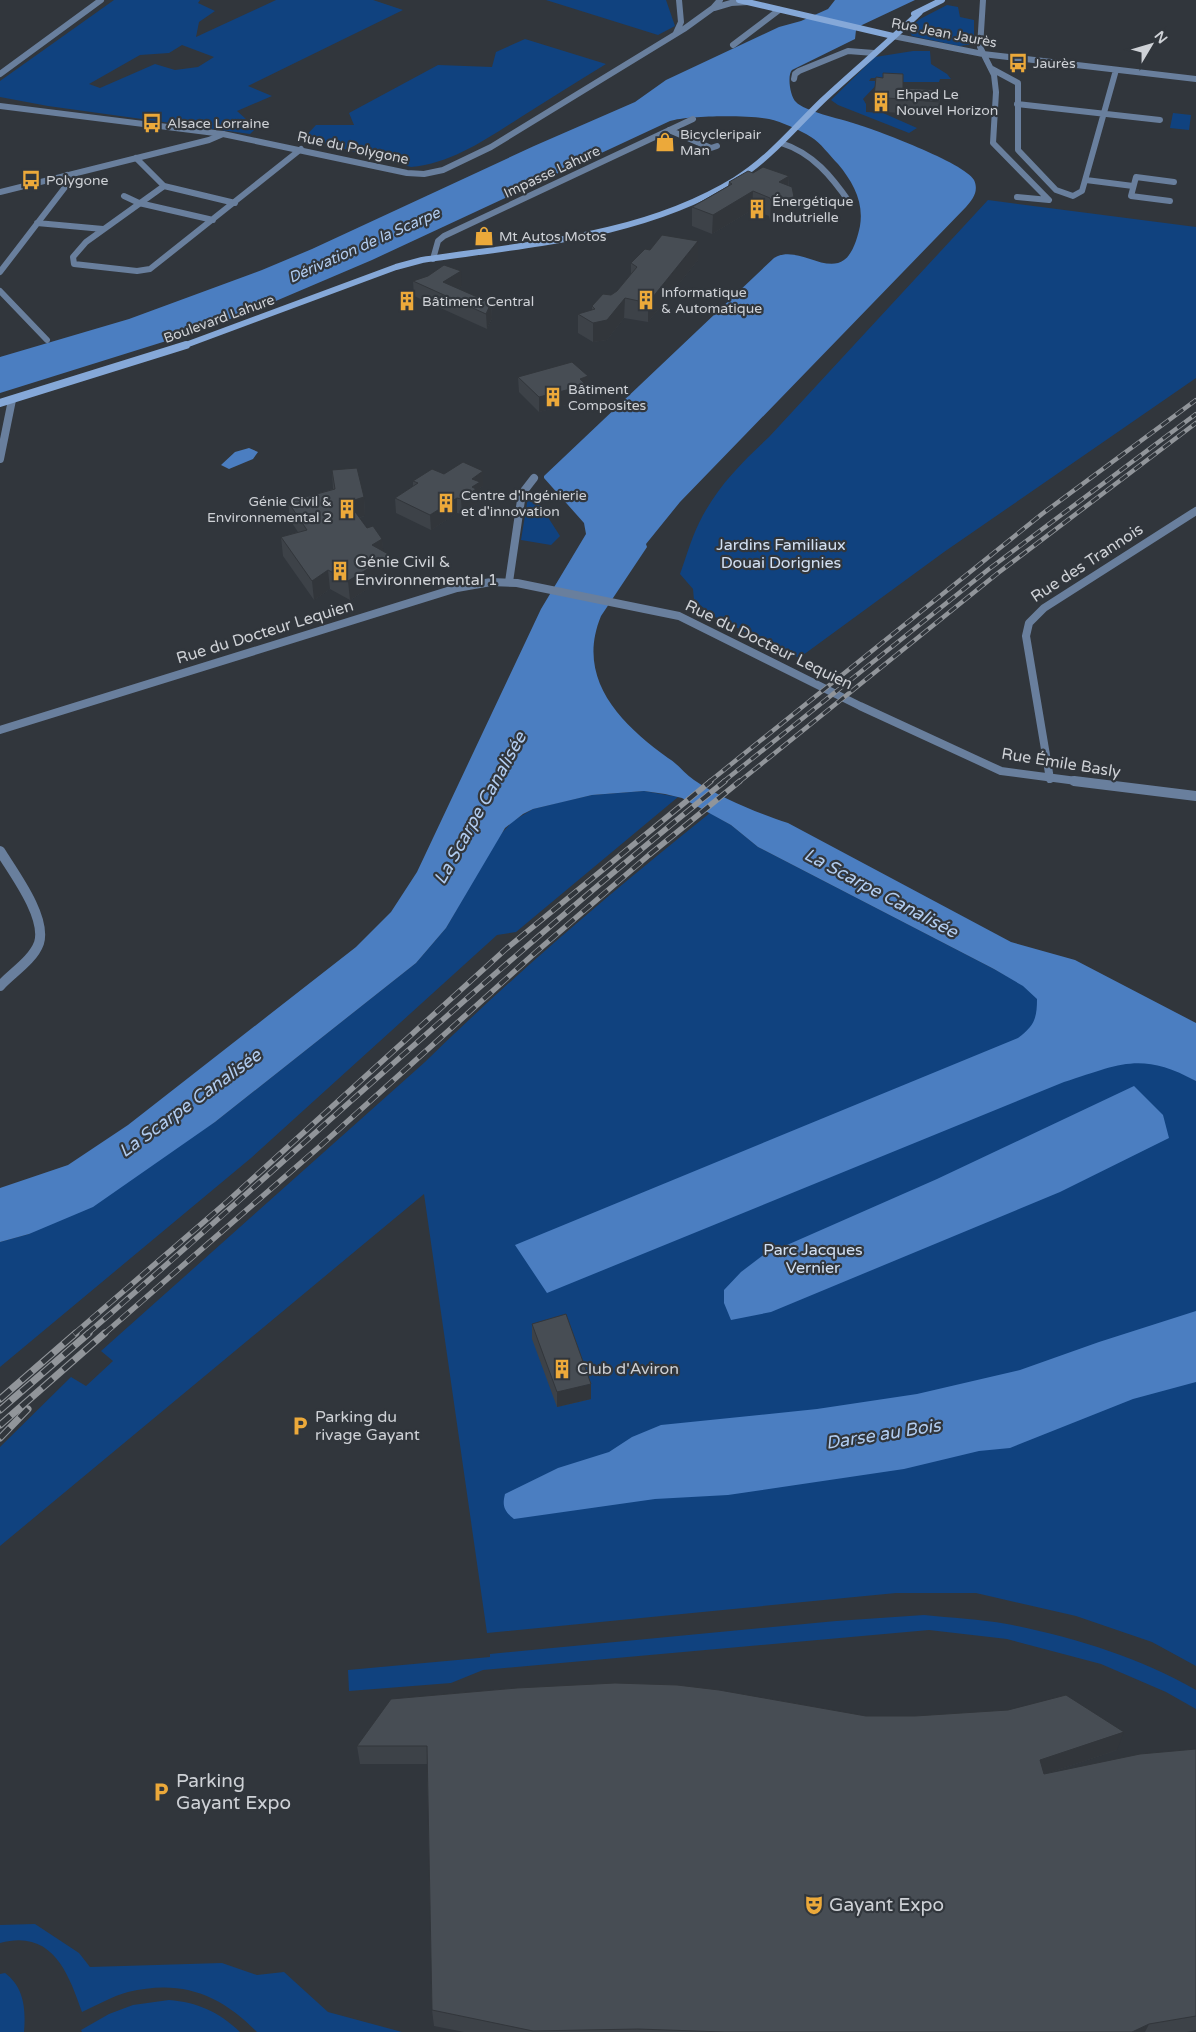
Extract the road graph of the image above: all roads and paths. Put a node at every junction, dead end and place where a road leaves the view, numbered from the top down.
1 (101, 0) edge
2 (686, 0) edge
3 (720, 0) edge
4 (738, 0) edge
5 (942, 0) edge
6 (983, 0) edge
7 (750, 1) edge
8 (680, 3) edge
9 (714, 8) junction
10 (779, 10) junction
11 (798, 13) junction
12 (890, 35) junction
13 (673, 36) junction
14 (733, 45) dead end
15 (872, 53) junction
16 (982, 54) junction
17 (992, 70) junction
18 (1116, 70) junction
19 (0, 74) edge
20 (794, 79) dead end
21 (1196, 79) edge
22 (1017, 104) junction
23 (0, 106) edge
24 (1105, 113) junction
25 (693, 118) dead end
26 (1160, 120) dead end
27 (669, 130) junction
28 (223, 134) junction
29 (780, 142) junction
30 (717, 146) dead end
31 (302, 149) junction
32 (136, 158) junction
33 (67, 175) junction
34 (1086, 180) junction
35 (1174, 182) dead end
36 (164, 186) junction
37 (1134, 186) junction
38 (0, 192) edge
39 (124, 196) dead end
40 (1017, 197) dead end
41 (1170, 201) dead end
42 (139, 203) junction
43 (235, 203) junction
44 (850, 203) dead end
45 (213, 220) junction
46 (37, 223) junction
47 (103, 229) junction
48 (433, 259) junction
49 (0, 272) edge
50 (0, 291) edge
51 (46, 340) dead end
52 (12, 400) junction
53 (0, 403) edge
54 (0, 458) edge
55 (534, 478) dead end
56 (1196, 510) edge
57 (509, 582) junction
58 (874, 712) joint
59 (0, 730) edge
60 (1050, 778) junction
61 (1196, 796) edge
62 (0, 850) edge
63 (0, 986) edge

1 - 19 street
2 - 8 street
3 - 9 street, Rue du Polygone
4 - 7 main road
5 - 12 main road, Boulevard Lahure
6 - 16 street
7 - 9 street, Rue du Polygone
7 - 10 main road
7 - 11 main road
8 - 13 street
9 - 13 street, Rue du Polygone
10 - 11 main road
10 - 14 street
11 - 12 main road, Rue Jean Jaurès
12 - 15 main road, Boulevard Lahure
12 - 16 street, Rue Jean Jaurès
13 - 31 street, Rue du Polygone
15 - 20 street
15 - 29 main road, Boulevard Lahure
16 - 17 street
16 - 18 street, Rue Jean Jaurès
17 - 22 street
17 - 40 street
18 - 21 street, Rue Jean Jaurès
18 - 24 street
22 - 24 street
22 - 34 street
23 - 28 street, Rue du Polygone
24 - 26 street
24 - 34 street
25 - 27 street, Impasse Lahure
27 - 30 street
27 - 48 street, Impasse Lahure
28 - 31 street, Rue du Polygone
28 - 32 street
29 - 44 street
29 - 48 main road, Boulevard Lahure
31 - 43 street
32 - 33 street
32 - 36 street
33 - 38 street
33 - 46 street
34 - 37 street
35 - 37 street
36 - 42 street
36 - 43 street
37 - 41 street
39 - 42 street
42 - 45 street
42 - 47 street
43 - 45 street
45 - 47 street
46 - 47 street
46 - 49 street
48 - 52 main road, Boulevard Lahure
50 - 51 street
52 - 53 main road, Boulevard Lahure
52 - 54 street
55 - 57 street
56 - 60 street, Rue des Trannois
57 - 58 street, Rue du Docteur Lequien
57 - 59 street, Rue du Docteur Lequien
58 - 60 street, Rue Émile Basly
60 - 61 street, Rue Émile Basly
62 - 63 street

